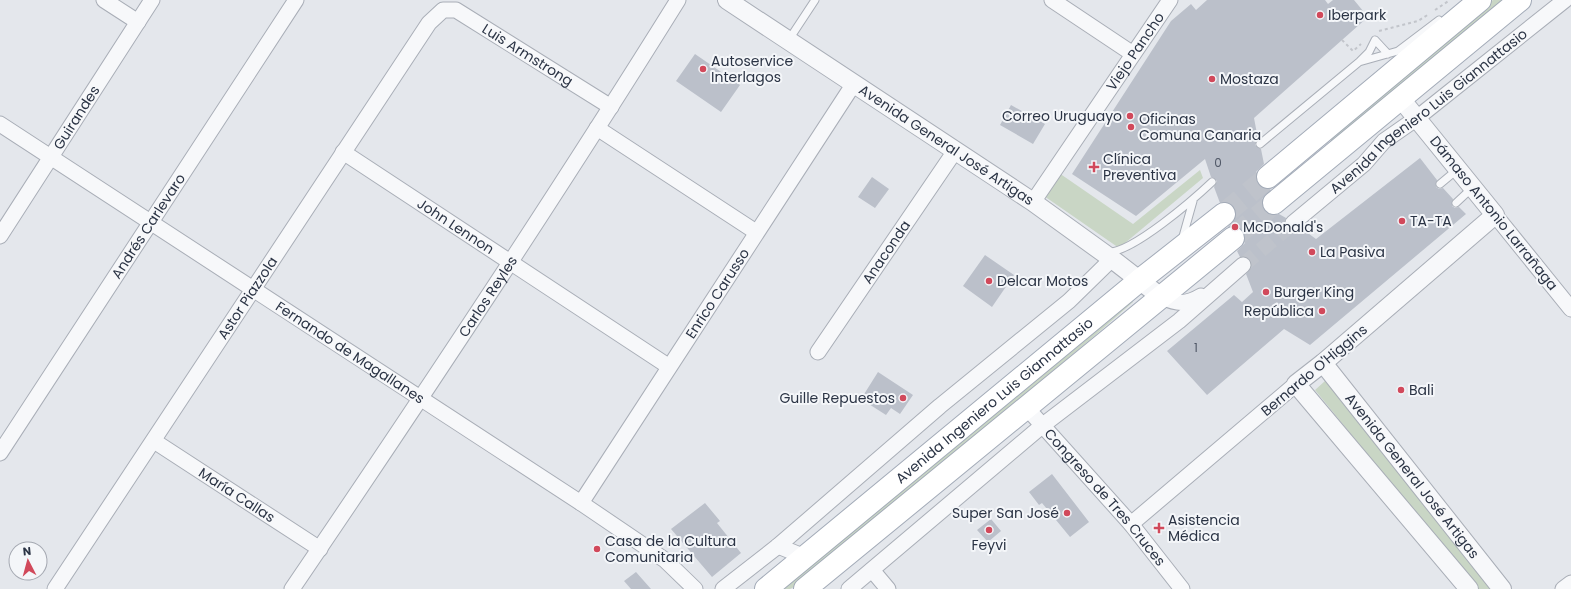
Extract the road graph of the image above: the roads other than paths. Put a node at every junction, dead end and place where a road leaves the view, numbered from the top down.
1 (104, 0) edge
2 (152, 0) edge
3 (296, 0) edge
4 (678, 0) edge
5 (727, 0) edge
6 (815, 0) edge
7 (1052, 0) edge
8 (1170, 0) edge
9 (1520, 0) edge
10 (1565, 0) edge
11 (1463, 9) edge
12 (443, 10) joint
13 (138, 22) junction
14 (788, 41) junction
15 (1133, 54) junction
16 (1388, 54) junction
17 (1359, 62) junction
18 (853, 85) junction
19 (1401, 99) junction
20 (611, 107) junction
21 (1417, 118) junction
22 (0, 124) edge
23 (597, 128) junction
24 (1260, 144) dead end
25 (954, 151) junction
26 (343, 152) junction
27 (52, 158) junction
28 (1458, 169) junction
29 (1268, 177) tunnel mouth
30 (1212, 182) dead end
31 (1440, 184) dead end
32 (1473, 188) junction
33 (1192, 201) junction
34 (1032, 202) junction
35 (1274, 203) tunnel mouth
36 (1456, 203) dead end
37 (1224, 214) tunnel mouth
38 (1495, 215) junction
39 (151, 222) junction
40 (1293, 223) tunnel mouth
41 (756, 232) junction
42 (0, 236) edge
43 (1233, 238) tunnel mouth
44 (1180, 248) junction
45 (1107, 255) junction
46 (510, 262) junction
47 (1243, 265) tunnel mouth
48 (1140, 280) junction
49 (1222, 284) junction
50 (253, 289) junction
51 (1161, 297) junction
52 (1571, 308) edge
53 (818, 352) dead end
54 (1323, 363) junction
55 (668, 366) junction
56 (1296, 384) junction
57 (420, 399) junction
58 (1026, 407) junction
59 (1043, 425) junction
60 (154, 441) junction
61 (0, 453) edge
62 (581, 503) junction
63 (1131, 524) junction
64 (778, 546) junction
65 (320, 549) junction
66 (805, 557) junction
67 (872, 570) junction
68 (1571, 583) edge
69 (55, 589) edge
70 (292, 589) edge
71 (695, 589) edge
72 (723, 589) edge
73 (766, 589) edge
74 (805, 589) edge
75 (849, 589) edge
76 (888, 589) edge
77 (1182, 589) edge
78 (1469, 589) edge
79 (1502, 589) edge
80 (1563, 589) edge

1 - 13 street
2 - 13 street, Guirandes
3 - 39 street, Andrés Carlevaro
4 - 20 street, Carlos Reyles
5 - 14 street, Avenida General José Artigas
6 - 14 lane
7 - 15 street
8 - 15 street, Viejo Pancho
9 - 19 main road, Avenida Ingeniero Luis Giannattasio
10 - 21 street, Avenida Ingeniero Luis Giannattasio
11 - 16 lane
11 - 29 main road
12 - 20 street, Luis Armstrong
12 - 26 street, Astor Piazzola
13 - 27 street, Guirandes
14 - 18 street, Avenida General José Artigas
15 - 34 street, Viejo Pancho
16 - 17 lane
16 - 17 lane
17 - 24 lane
18 - 25 street, Avenida General José Artigas
18 - 41 street, Enrico Carusso
19 - 21 street, Dámaso Antonio Larrañaga
19 - 35 main road, Avenida Ingeniero Luis Giannattasio
20 - 23 street, Carlos Reyles
21 - 28 street, Dámaso Antonio Larrañaga
21 - 40 street, Avenida Ingeniero Luis Giannattasio
22 - 27 street, Fernando de Magallanes
23 - 41 street
23 - 46 street, Carlos Reyles
25 - 34 street, Avenida General José Artigas
25 - 53 street, Anaconda
26 - 46 street, John Lennon
26 - 50 street, Astor Piazzola
27 - 39 street, Fernando de Magallanes
27 - 42 street, Guirandes
28 - 31 lane
28 - 32 street, Dámaso Antonio Larrañaga
30 - 33 lane
32 - 36 lane
32 - 38 street, Dámaso Antonio Larrañaga
33 - 44 lane
33 - 45 lane
34 - 45 street, Avenida General José Artigas
37 - 44 main road, Avenida Ingeniero Luis Giannattasio
38 - 52 street, Dámaso Antonio Larrañaga
38 - 54 street, Bernardo O'Higgins
39 - 50 street, Fernando de Magallanes
39 - 61 street, Andrés Carlevaro
41 - 55 street, Enrico Carusso
43 - 51 main road, Avenida Ingeniero Luis Giannattasio
44 - 48 main road, Avenida Ingeniero Luis Giannattasio
45 - 48 street, Avenida General José Artigas
45 - 64 street, Avenida Ingeniero Luis Giannattasio
46 - 55 street, John Lennon
46 - 57 street, Carlos Reyles
47 - 49 street
48 - 51 street, Avenida General José Artigas
48 - 66 main road, Avenida Ingeniero Luis Giannattasio
49 - 51 street
49 - 59 street
50 - 57 street, Fernando de Magallanes
50 - 60 street, Astor Piazzola
51 - 58 main road, Avenida Ingeniero Luis Giannattasio
54 - 56 street, Bernardo O'Higgins
54 - 79 street, Avenida General José Artigas
55 - 62 street, Enrico Carusso
56 - 63 street, Bernardo O'Higgins
56 - 78 street, Avenida General José Artigas
57 - 62 street, Fernando de Magallanes
57 - 65 street, Carlos Reyles
58 - 59 street, Congreso de Tres Cruces
58 - 74 main road, Avenida Ingeniero Luis Giannattasio
59 - 63 street, Congreso de Tres Cruces
59 - 67 street
60 - 65 street, María Callas
60 - 69 street, Astor Piazzola
62 - 71 street, Fernando de Magallanes
63 - 77 street, Congreso de Tres Cruces
64 - 66 street
64 - 72 street, Avenida Ingeniero Luis Giannattasio
65 - 70 street, Carlos Reyles
66 - 73 main road, Avenida Ingeniero Luis Giannattasio
67 - 75 street
67 - 76 street
68 - 80 street

